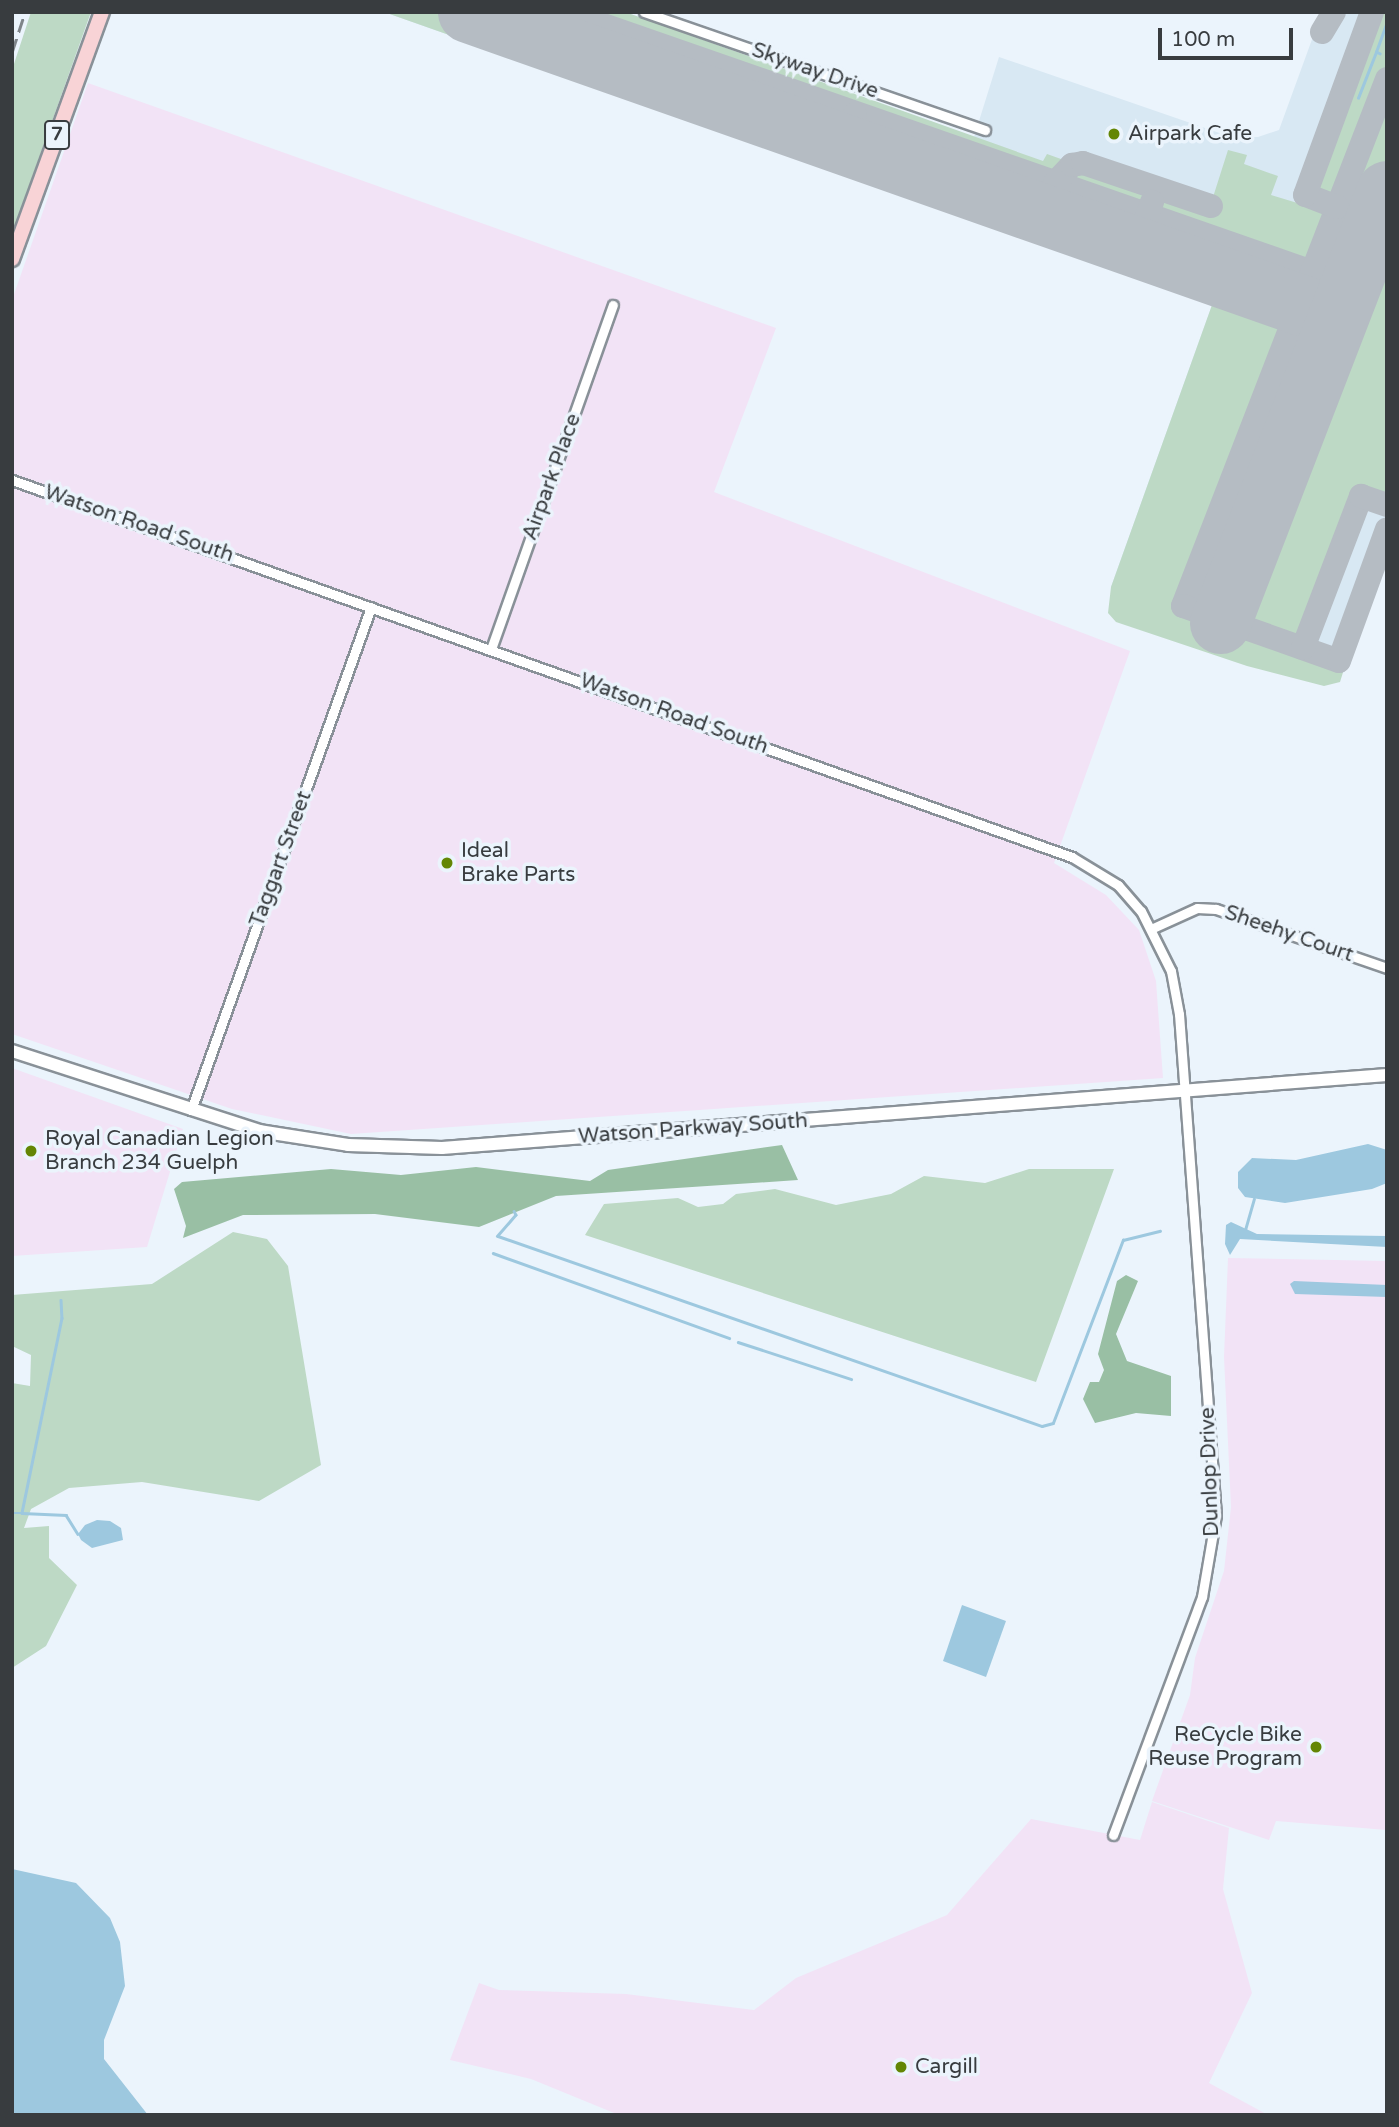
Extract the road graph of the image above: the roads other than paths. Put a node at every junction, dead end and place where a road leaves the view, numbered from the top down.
1 (102, 12) edge
2 (644, 12) edge
3 (985, 130) dead end
4 (12, 259) edge
5 (613, 306) dead end
6 (12, 480) edge
7 (371, 607) junction
8 (491, 649) junction
9 (1153, 928) junction
10 (1387, 968) edge
11 (12, 1051) edge
12 (1387, 1075) edge
13 (1185, 1093) junction
14 (191, 1110) junction
15 (1113, 1835) dead end

1 - 4 main road, 7
2 - 3 street, Skyway Drive
5 - 8 street, Airpark Place
6 - 7 street, Watson Road South
7 - 8 street, Watson Road South
7 - 14 street, Taggart Street
8 - 9 street, Watson Road South
9 - 10 street, Sheehy Court
9 - 13 street, Watson Road South
11 - 14 main road, Watson Parkway South
12 - 13 main road, Watson Parkway South
13 - 14 main road, Watson Parkway South
13 - 15 street, Dunlop Drive

